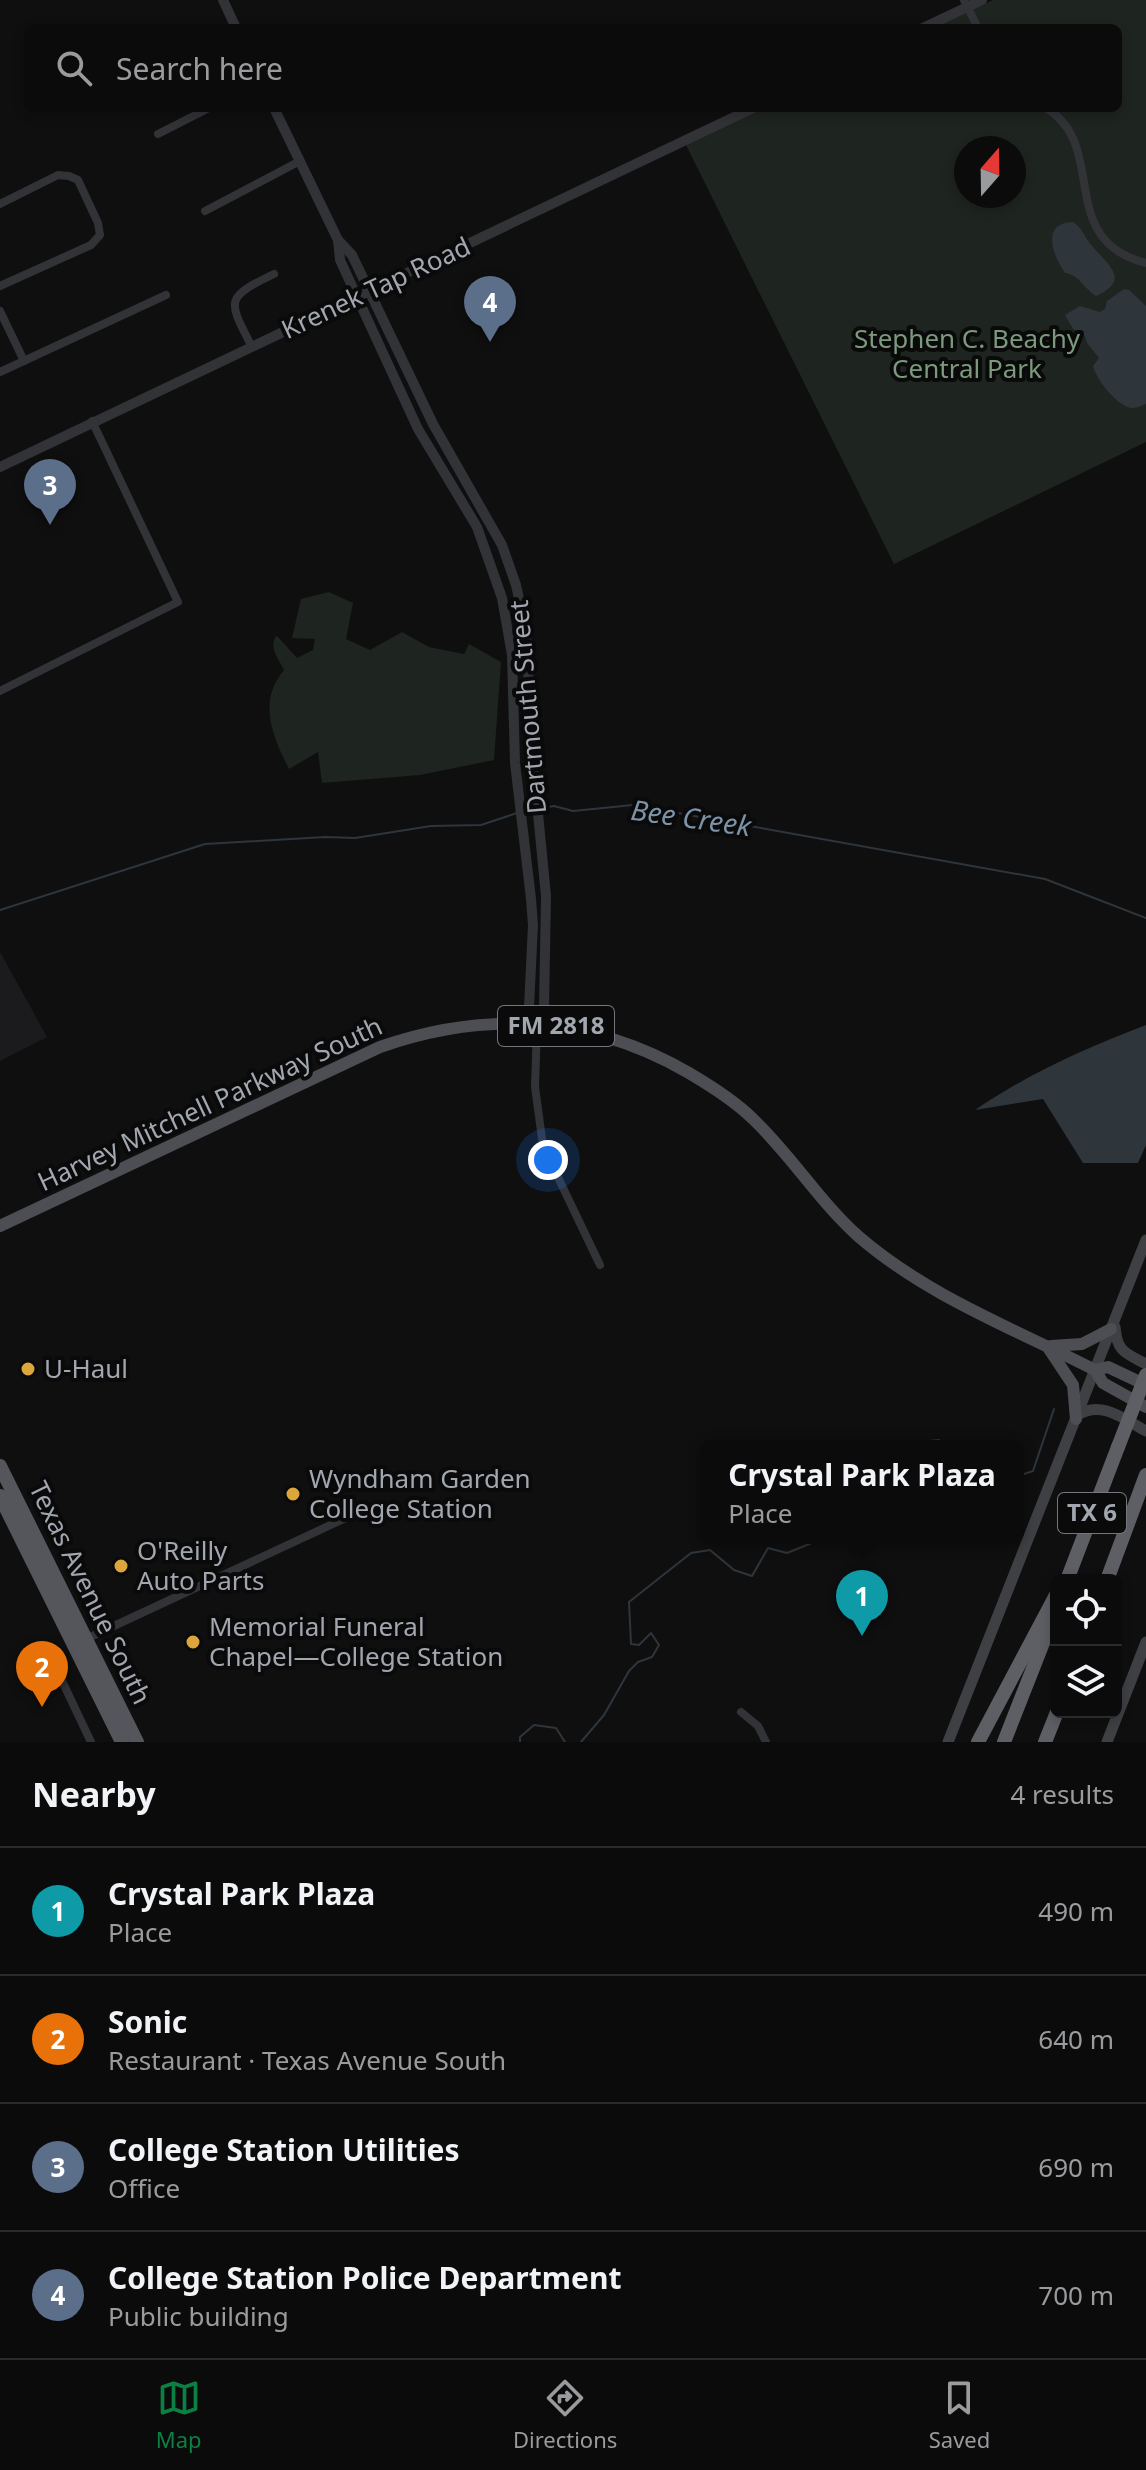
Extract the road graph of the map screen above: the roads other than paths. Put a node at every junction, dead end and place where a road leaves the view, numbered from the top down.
1 (223, 0) edge
2 (982, 0) edge
3 (966, 3) edge
4 (234, 24) edge
5 (930, 24) edge
6 (976, 24) edge
7 (201, 112) edge
8 (276, 112) edge
9 (745, 112) edge
10 (1051, 112) edge
11 (158, 134) dead end
12 (300, 161) junction
13 (0, 204) edge
14 (205, 211) dead end
15 (338, 240) junction
16 (1146, 263) edge
17 (274, 274) dead end
18 (0, 286) edge
19 (370, 291) junction
20 (166, 295) dead end
21 (357, 297) junction
22 (0, 311) edge
23 (252, 347) junction
24 (24, 361) junction
25 (0, 372) edge
26 (92, 421) junction
27 (0, 467) edge
28 (0, 691) edge
29 (537, 1025) junction
30 (0, 1226) edge
31 (1146, 1240) edge
32 (600, 1265) dead end
33 (1113, 1325) junction
34 (1048, 1346) junction
35 (1146, 1364) edge
36 (1095, 1370) junction
37 (1146, 1375) edge
38 (1146, 1385) edge
39 (1146, 1407) edge
40 (1077, 1417) junction
41 (1146, 1431) edge
42 (0, 1466) edge
43 (1146, 1475) edge
44 (0, 1496) edge
45 (352, 1515) dead end
46 (1068, 1574) edge
47 (1109, 1574) edge
48 (1050, 1606) edge
49 (1050, 1623) edge
50 (86, 1639) junction
51 (1146, 1642) edge
52 (27, 1665) dead end
53 (741, 1712) dead end
54 (1057, 1718) edge
55 (1059, 1718) edge
56 (91, 1742) edge
57 (122, 1742) edge
58 (137, 1742) edge
59 (766, 1742) edge
60 (948, 1742) edge
61 (978, 1742) edge
62 (1004, 1742) edge
63 (1045, 1742) edge
64 (1053, 1742) edge
65 (1107, 1742) edge

1 - 4 street
2 - 3 street
3 - 5 street
3 - 6 street
7 - 11 street
8 - 12 street, Dartmouth Street
9 - 19 street, Krenek Tap Road
10 - 16 street
12 - 14 street
12 - 15 street, Dartmouth Street
13 - 18 street
15 - 19 street, Dartmouth Street
15 - 21 street, Dartmouth Street
17 - 23 street
19 - 21 street, Krenek Tap Road
19 - 29 street, Dartmouth Street
20 - 24 street
21 - 23 street, Krenek Tap Road
21 - 29 street, Dartmouth Street
22 - 24 street
23 - 26 street, Krenek Tap Road
24 - 25 street
26 - 27 street, Krenek Tap Road
26 - 28 street
29 - 30 main road, Harvey Mitchell Parkway South / FM 2818
29 - 32 street, Dartmouth Street
29 - 34 main road, Harvey Mitchell Parkway South / FM 2818
31 - 33 main road
33 - 34 main road
33 - 35 main road
33 - 36 main road
34 - 36 main road, Harvey Mitchell Parkway South / FM 2818
34 - 40 main road
36 - 38 main road, Harvey Mitchell Parkway South / FM 2818
36 - 39 main road, Harvey Mitchell Parkway South / FM 2818
36 - 40 main road
37 - 46 highway, TX 6, bridge
40 - 41 main road
40 - 60 main road
42 - 50 highway, Texas Avenue South
43 - 47 highway, TX 6
44 - 57 highway, Texas Avenue South
45 - 50 street
48 - 61 highway
49 - 62 highway
50 - 58 highway, Texas Avenue South
51 - 65 main road
52 - 56 street
53 - 59 street
54 - 63 highway
55 - 64 highway

